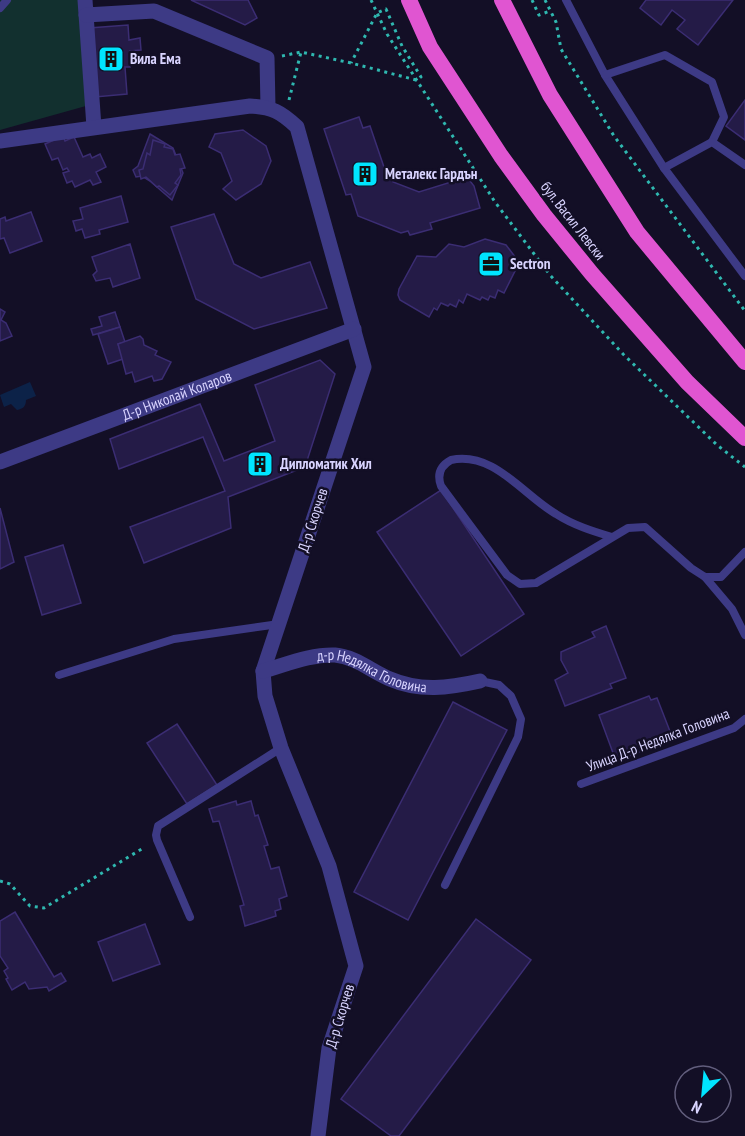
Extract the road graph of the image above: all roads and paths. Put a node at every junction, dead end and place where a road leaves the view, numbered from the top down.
1 (8, 0) edge
2 (371, 0) edge
3 (409, 0) edge
4 (502, 0) edge
5 (532, 0) edge
6 (545, 0) edge
7 (567, 2) edge
8 (0, 8) edge
9 (85, 8) edge
10 (550, 10) junction
11 (377, 14) junction
12 (302, 52) junction
13 (267, 58) junction
14 (351, 63) junction
15 (605, 75) junction
16 (417, 80) junction
17 (268, 107) junction
18 (285, 116) junction
19 (94, 127) junction
20 (0, 141) edge
21 (712, 142) junction
22 (745, 165) edge
23 (664, 168) junction
24 (745, 276) edge
25 (745, 311) edge
26 (354, 329) junction
27 (745, 362) edge
28 (745, 438) edge
29 (0, 462) edge
30 (745, 467) edge
31 (612, 537) junction
32 (745, 552) edge
33 (705, 577) junction
34 (279, 624) junction
35 (745, 635) edge
36 (263, 671) junction
37 (59, 675) dead end
38 (480, 681) joint
39 (745, 719) edge
40 (281, 748) junction
41 (580, 784) dead end
42 (157, 840) junction
43 (0, 881) edge
44 (445, 885) dead end
45 (190, 917) dead end
46 (318, 1136) edge

1 - 8 lane
2 - 11 path
3 - 28 highway, бул. Васил Левски
4 - 27 highway
5 - 10 path
6 - 10 path
7 - 10 path
7 - 15 lane
9 - 13 street
9 - 19 street
10 - 25 path
11 - 14 path
11 - 16 path
11 - 16 path
12 - 13 path
12 - 14 path
12 - 18 path
13 - 17 street
14 - 16 path
15 - 21 lane
15 - 23 lane
16 - 30 path
17 - 18 street, Д-р Скорчев
17 - 19 street, Д-р Скорчев
18 - 26 street, Д-р Скорчев
19 - 20 street, Д-р Скорчев
21 - 22 lane
21 - 23 lane
23 - 24 lane
26 - 29 street, Д-р Николай Коларов
26 - 34 street, Д-р Скорчев
31 - 31 lane
31 - 33 lane
32 - 33 lane
33 - 35 lane
34 - 36 street, Д-р Скорчев
34 - 37 lane
36 - 38 street, д-р Недялка Головина
36 - 40 street, Д-р Скорчев
38 - 44 lane
39 - 41 lane, Улица Д-р Недялка Головина
40 - 42 lane
40 - 46 street, Д-р Скорчев
42 - 43 path
42 - 45 lane

